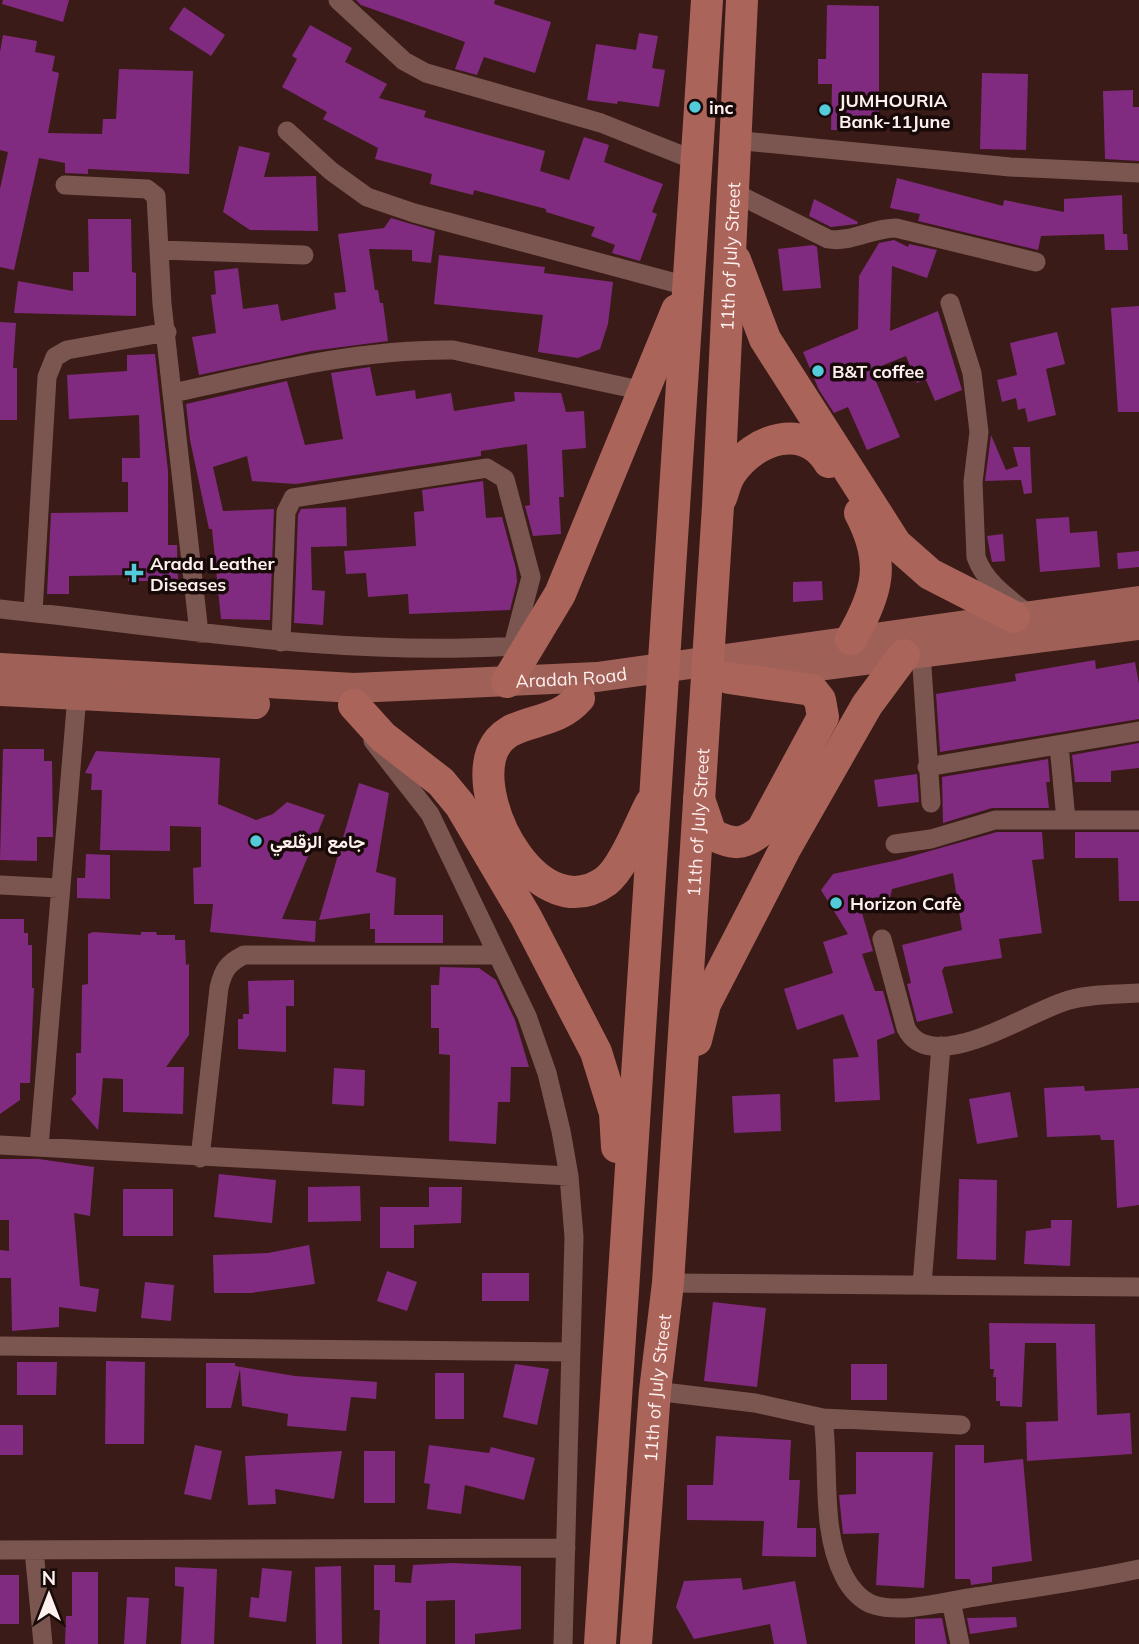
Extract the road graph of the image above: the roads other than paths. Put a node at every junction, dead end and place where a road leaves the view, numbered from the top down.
1 (338, 0) edge
2 (707, 0) edge
3 (742, 0) edge
4 (287, 131) dead end
5 (733, 141) junction
6 (694, 160) junction
7 (1139, 173) edge
8 (65, 185) dead end
9 (731, 191) junction
10 (729, 241) junction
11 (159, 250) junction
12 (304, 255) dead end
13 (1036, 262) dead end
14 (687, 286) junction
15 (950, 303) dead end
16 (167, 332) junction
17 (644, 390) junction
18 (174, 393) junction
19 (718, 506) junction
20 (1139, 601) edge
21 (0, 609) edge
22 (33, 612) junction
23 (1021, 616) junction
24 (1139, 625) edge
25 (199, 633) junction
26 (851, 639) junction
27 (281, 642) junction
28 (522, 645) junction
29 (912, 653) junction
30 (0, 668) edge
31 (729, 678) junction
32 (507, 682) junction
33 (0, 691) edge
34 (77, 696) junction
35 (354, 696) junction
36 (579, 698) junction
37 (1139, 731) edge
38 (1059, 744) junction
39 (927, 767) junction
40 (698, 778) junction
41 (658, 781) junction
42 (931, 803) dead end
43 (1066, 820) junction
44 (1139, 820) edge
45 (895, 844) dead end
46 (0, 885) edge
47 (59, 888) junction
48 (882, 939) dead end
49 (497, 955) junction
50 (1139, 993) edge
51 (941, 1046) junction
52 (680, 1099) junction
53 (0, 1145) edge
54 (39, 1147) junction
55 (200, 1158) junction
56 (569, 1176) junction
57 (625, 1242) junction
58 (668, 1283) junction
59 (922, 1285) junction
60 (1139, 1287) edge
61 (0, 1346) edge
62 (571, 1352) junction
63 (655, 1391) junction
64 (823, 1418) junction
65 (961, 1425) dead end
66 (607, 1527) junction
67 (566, 1548) junction
68 (0, 1550) edge
69 (34, 1550) junction
70 (1139, 1569) edge
71 (951, 1601) junction
72 (43, 1644) edge
73 (563, 1644) edge
74 (578, 1644) edge
75 (600, 1644) edge
76 (636, 1644) edge
77 (960, 1644) edge

1 - 6 street
2 - 6 highway
3 - 5 highway, 11th of July Street
4 - 14 street
5 - 7 street
5 - 9 highway, 11th of July Street
6 - 14 highway
8 - 11 street
9 - 10 highway, 11th of July Street
9 - 13 street
10 - 19 highway, 11th of July Street
10 - 23 highway
11 - 12 street
11 - 16 street
14 - 17 highway
14 - 41 highway
15 - 23 street
16 - 18 street
16 - 22 street
17 - 18 street
17 - 28 highway
18 - 25 street
19 - 26 highway
19 - 40 highway, 11th of July Street
20 - 23 main road, Aradah Road
21 - 22 street
22 - 25 street
23 - 26 main road, Aradah Road
24 - 29 main road, Aradah Road
25 - 27 street
26 - 32 main road, Aradah Road
27 - 28 street
27 - 28 street
28 - 32 highway
29 - 31 main road, Aradah Road
29 - 39 street
29 - 52 highway
30 - 35 main road, Aradah Road
31 - 36 main road, Aradah Road
31 - 40 highway
32 - 35 main road, Aradah Road
33 - 34 main road, Aradah Road
34 - 35 main road, Aradah Road
34 - 47 street
35 - 36 main road, Aradah Road
35 - 49 street
35 - 57 highway
36 - 41 highway
37 - 38 street
38 - 39 street
38 - 43 street
39 - 42 street
40 - 52 highway, 11th of July Street
41 - 57 highway
43 - 44 street
43 - 45 street
46 - 47 street
47 - 54 street
48 - 51 street
49 - 55 street
49 - 56 street
50 - 51 street
51 - 59 street
52 - 58 highway, 11th of July Street
53 - 54 street
54 - 55 street
55 - 56 street
56 - 62 street
57 - 66 highway
58 - 59 street
58 - 63 highway, 11th of July Street
59 - 60 street
61 - 62 street
62 - 67 street
63 - 64 street
63 - 76 highway, 11th of July Street
64 - 65 street
64 - 71 street
66 - 74 highway
66 - 75 highway
67 - 69 street
67 - 73 street
68 - 69 street
69 - 72 street
70 - 71 street
71 - 77 street

